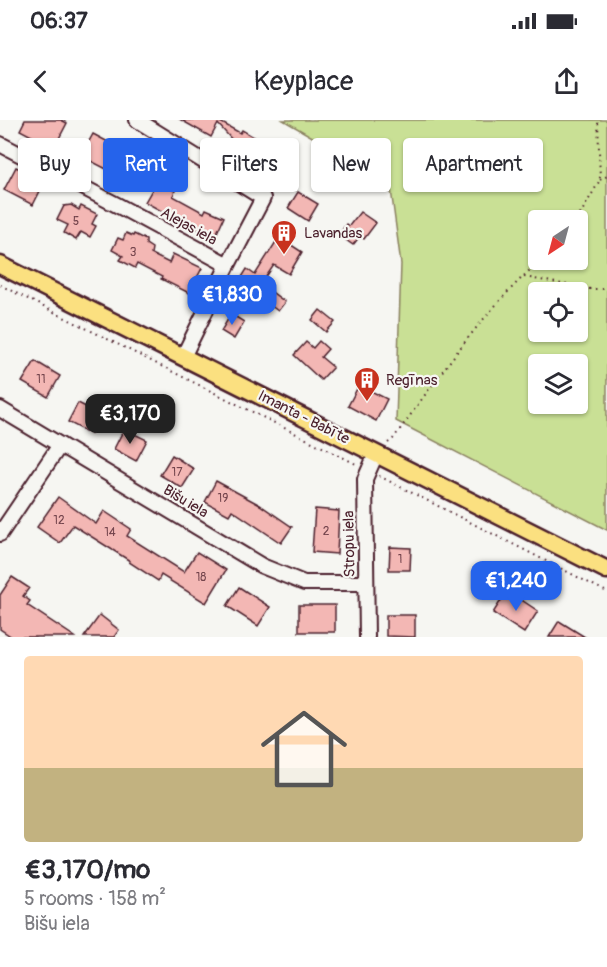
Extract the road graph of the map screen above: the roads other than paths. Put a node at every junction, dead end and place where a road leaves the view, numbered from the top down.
1 (137, 120) edge
2 (0, 144) edge
3 (0, 265) edge
4 (228, 265) junction
5 (183, 357) junction
6 (0, 409) edge
7 (60, 445) junction
8 (376, 454) junction
9 (0, 534) edge
10 (607, 570) edge
11 (366, 583) junction
12 (367, 637) edge

1 - 4 street, Alejas iela
2 - 4 street, Alejas iela
3 - 5 main road, Imanta - Babīte
4 - 5 street
5 - 8 main road, Imanta - Babīte
6 - 7 street, Bišu iela
7 - 9 street
7 - 11 street, Bišu iela
8 - 10 main road, Imanta - Babīte
8 - 11 street, Stropu iela
11 - 12 street, Stropu iela

